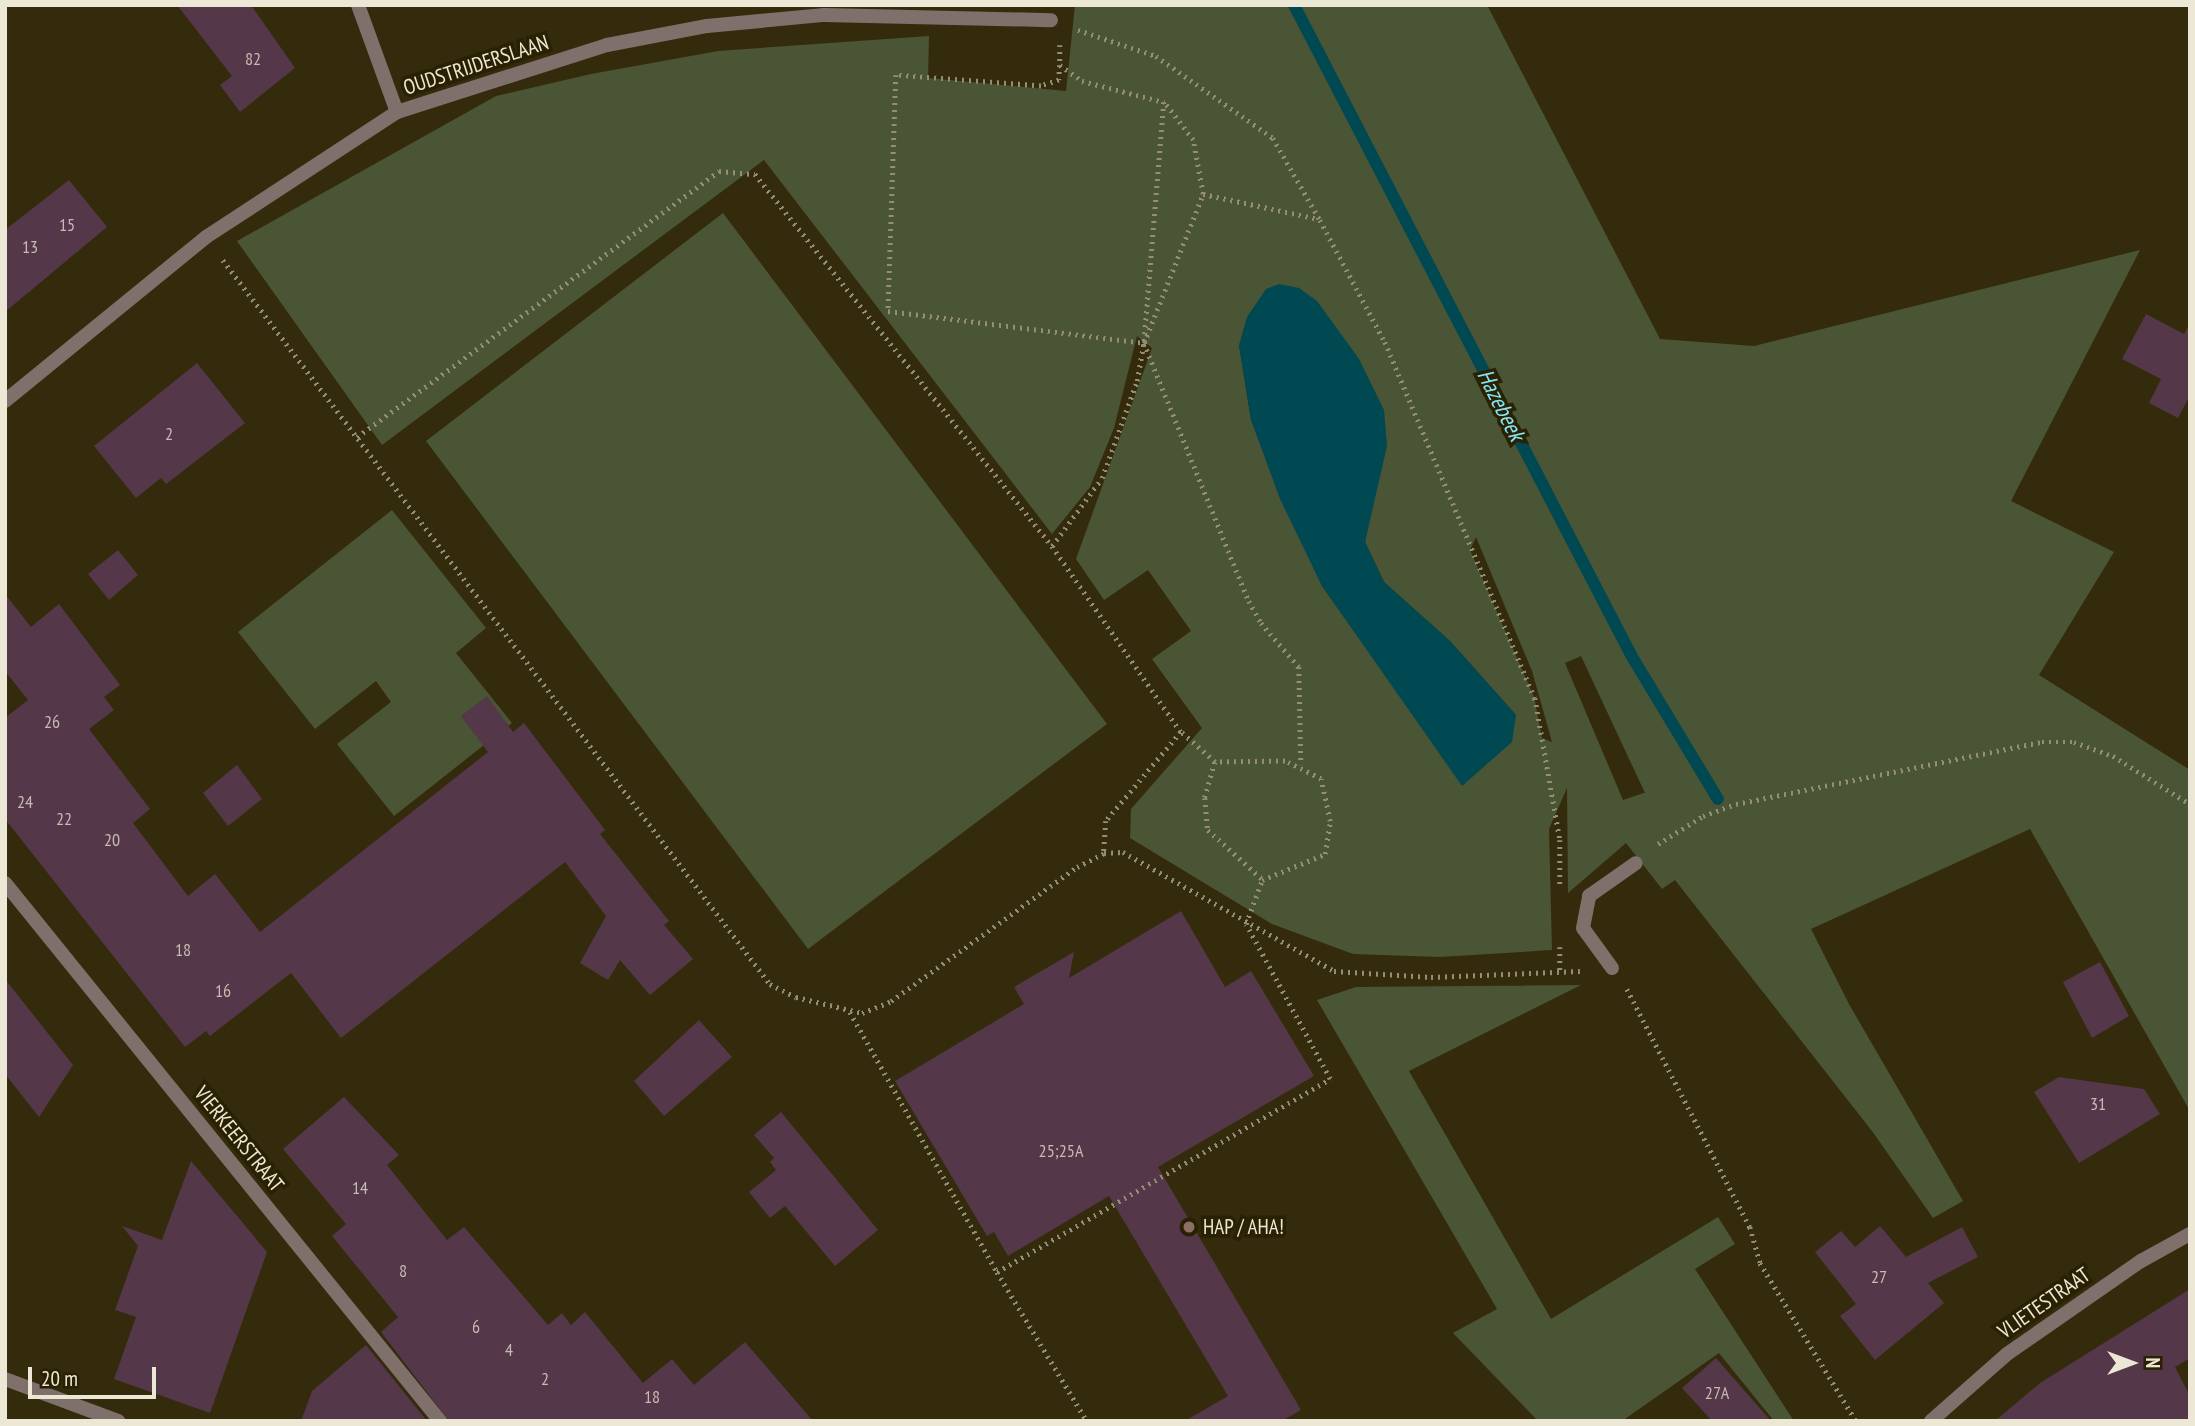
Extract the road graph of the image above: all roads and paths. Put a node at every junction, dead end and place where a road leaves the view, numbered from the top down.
1 (358, 5) edge
2 (1056, 22) junction
3 (1060, 65) junction
4 (1164, 102) junction
5 (397, 112) junction
6 (1203, 194) junction
7 (1320, 220) junction
8 (206, 237) junction
9 (1144, 343) junction
10 (5, 401) edge
11 (357, 437) junction
12 (1052, 546) junction
13 (1181, 732) junction
14 (1215, 762) junction
15 (1301, 766) junction
16 (2190, 804) edge
17 (1104, 853) junction
18 (1636, 863) joint
19 (1262, 880) junction
20 (5, 883) edge
21 (1560, 893) dead end
22 (1246, 924) junction
23 (1560, 933) dead end
24 (1612, 968) junction
25 (1560, 974) junction
26 (849, 1012) junction
27 (2190, 1234) edge
28 (997, 1272) junction
29 (5, 1379) edge
30 (118, 1421) edge
31 (440, 1421) edge
32 (1087, 1421) edge
33 (1856, 1421) edge
34 (1931, 1421) edge

1 - 5 street
2 - 3 path
2 - 5 street, OUDSTRIJDERSLAAN
2 - 7 path
3 - 4 path
3 - 9 path
4 - 6 path
4 - 9 path
5 - 8 street, OUDSTRIJDERSLAAN
6 - 7 path
6 - 9 path
7 - 21 path
8 - 10 street, OUDSTRIJDERSLAAN
8 - 11 path
9 - 12 path
9 - 15 path
11 - 12 path
11 - 26 path
12 - 13 path
13 - 14 path
13 - 17 path
14 - 15 path
14 - 19 path
15 - 19 path
16 - 18 path
17 - 22 path
17 - 26 path
18 - 24 street
19 - 22 path
20 - 31 street, VIERKEERSTRAAT
22 - 25 path
22 - 28 path
23 - 25 path
24 - 25 path
24 - 33 path
26 - 28 path
27 - 34 street, VLIETESTRAAT
28 - 32 path
29 - 30 street

